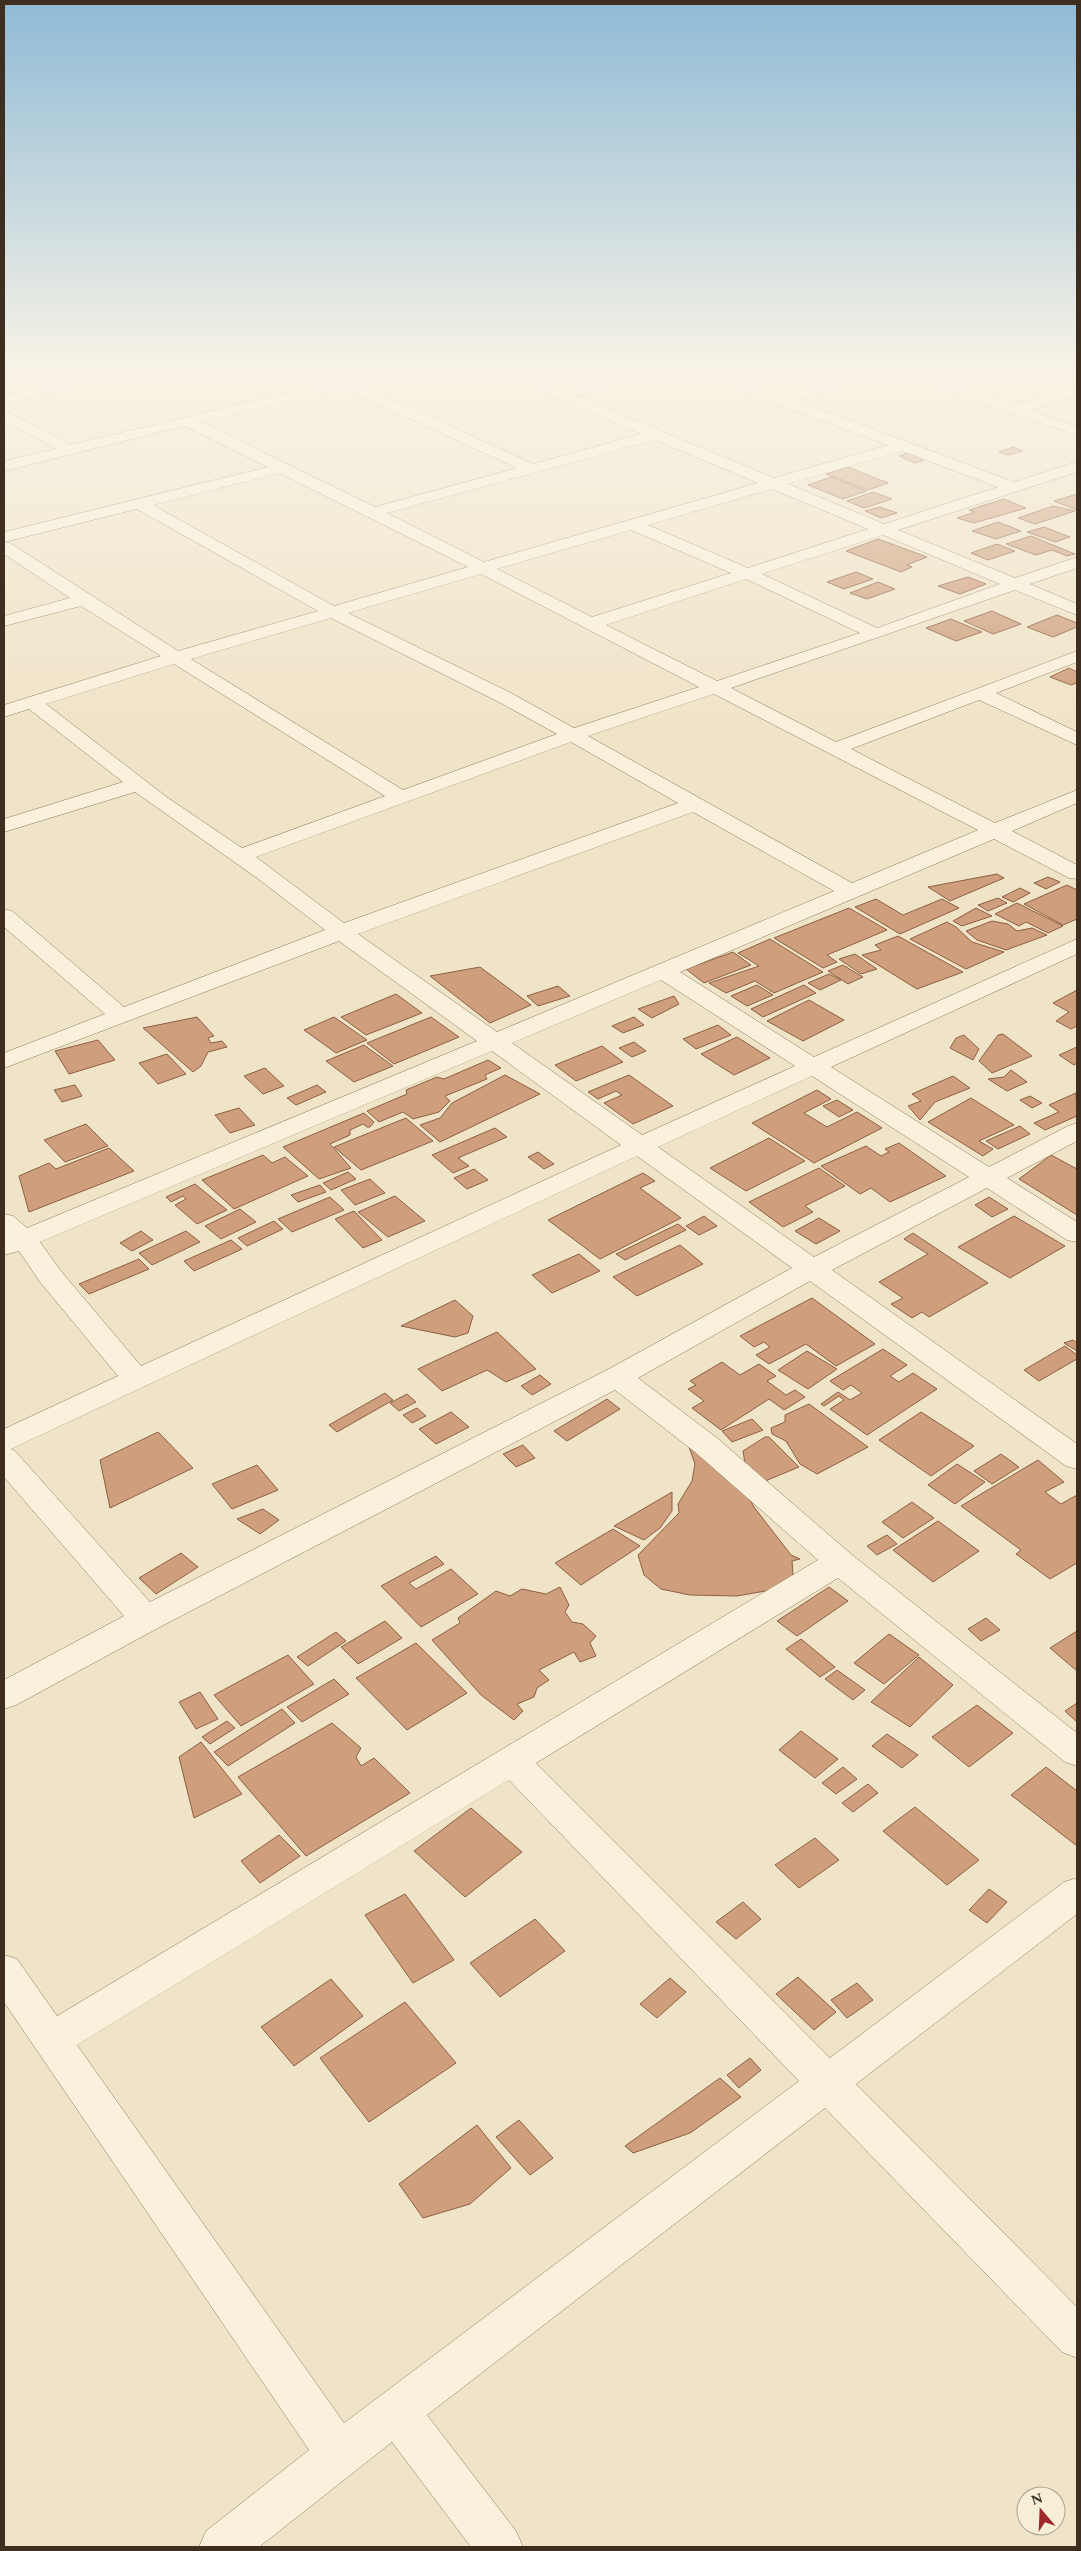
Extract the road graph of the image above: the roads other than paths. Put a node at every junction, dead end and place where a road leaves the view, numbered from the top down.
1 (210, 486) edge
2 (319, 486) edge
3 (469, 486) edge
4 (758, 486) edge
5 (781, 486) edge
6 (1015, 486) edge
7 (1012, 487) joint
8 (140, 504) junction
9 (373, 512) junction
10 (631, 524) junction
11 (884, 530) junction
12 (4, 537) edge
13 (4, 548) edge
14 (1077, 562) edge
15 (481, 568) junction
16 (748, 574) junction
17 (1017, 585) junction
18 (84, 600) junction
19 (1077, 610) edge
20 (334, 612) junction
21 (4, 622) edge
22 (590, 624) junction
23 (876, 634) junction
24 (1077, 656) edge
25 (177, 657) junction
26 (714, 688) junction
27 (982, 694) junction
28 (32, 702) junction
29 (4, 711) edge
30 (573, 735) junction
31 (1077, 739) edge
32 (834, 749) junction
33 (139, 784) junction
34 (1077, 796) edge
35 (400, 797) junction
36 (695, 804) junction
37 (4, 826) edge
38 (994, 831) junction
39 (239, 856) junction
40 (1077, 873) edge
41 (850, 890) junction
42 (4, 916) edge
43 (341, 932) junction
44 (1077, 946) edge
45 (664, 972) junction
46 (122, 1016) junction
47 (493, 1041) junction
48 (4, 1061) edge
49 (812, 1067) junction
50 (1077, 1131) edge
51 (639, 1146) junction
52 (988, 1176) junction
53 (1077, 1234) edge
54 (10, 1236) edge
55 (812, 1269) junction
56 (617, 1377) junction
57 (136, 1379) junction
58 (4, 1442) edge
59 (4, 1458) edge
60 (1077, 1459) edge
61 (840, 1562) junction
62 (146, 1619) junction
63 (4, 1696) edge
64 (1077, 1752) edge
65 (511, 1760) junction
66 (1077, 1893) edge
67 (4, 1970) edge
68 (50, 2040) junction
69 (828, 2081) junction
70 (1077, 2337) edge
71 (396, 2411) junction
72 (339, 2455) junction
73 (222, 2547) edge
74 (500, 2547) edge

1 - 8 street
2 - 9 street
3 - 9 street
4 - 10 street
5 - 11 street
6 - 7 street
7 - 11 street
8 - 12 street
8 - 20 street
9 - 15 street
10 - 15 street
10 - 16 street
11 - 16 street
11 - 17 street
13 - 18 street
14 - 17 street
15 - 20 street
15 - 22 street
16 - 22 street
16 - 23 street
17 - 19 street
17 - 23 street
18 - 21 street
18 - 25 street
20 - 25 street
20 - 30 street
22 - 26 street
23 - 26 street
24 - 27 street
25 - 28 street
25 - 35 street
26 - 30 street
26 - 32 street
27 - 31 street
27 - 32 street
28 - 29 street
28 - 33 street
30 - 35 street
30 - 36 street
32 - 38 street
33 - 37 street
33 - 39 street
34 - 38 street
35 - 39 street
36 - 41 street
36 - 43 street
38 - 40 street
38 - 41 street
39 - 43 street
41 - 45 street
42 - 46 street
43 - 46 street
43 - 47 street
44 - 49 street
45 - 47 street
45 - 49 street
46 - 48 street
47 - 51 street
47 - 54 street
49 - 51 street
49 - 52 street
50 - 52 street
51 - 55 street
51 - 57 street
52 - 53 street
52 - 55 street
54 - 57 street
55 - 56 street
55 - 60 street
56 - 61 street
56 - 62 street
57 - 58 street
59 - 62 street
61 - 64 street
61 - 65 street
62 - 63 street
65 - 68 street
65 - 69 street
66 - 69 street
67 - 68 street
68 - 72 street
69 - 70 street
69 - 71 street
71 - 72 street
71 - 74 street
72 - 73 street

